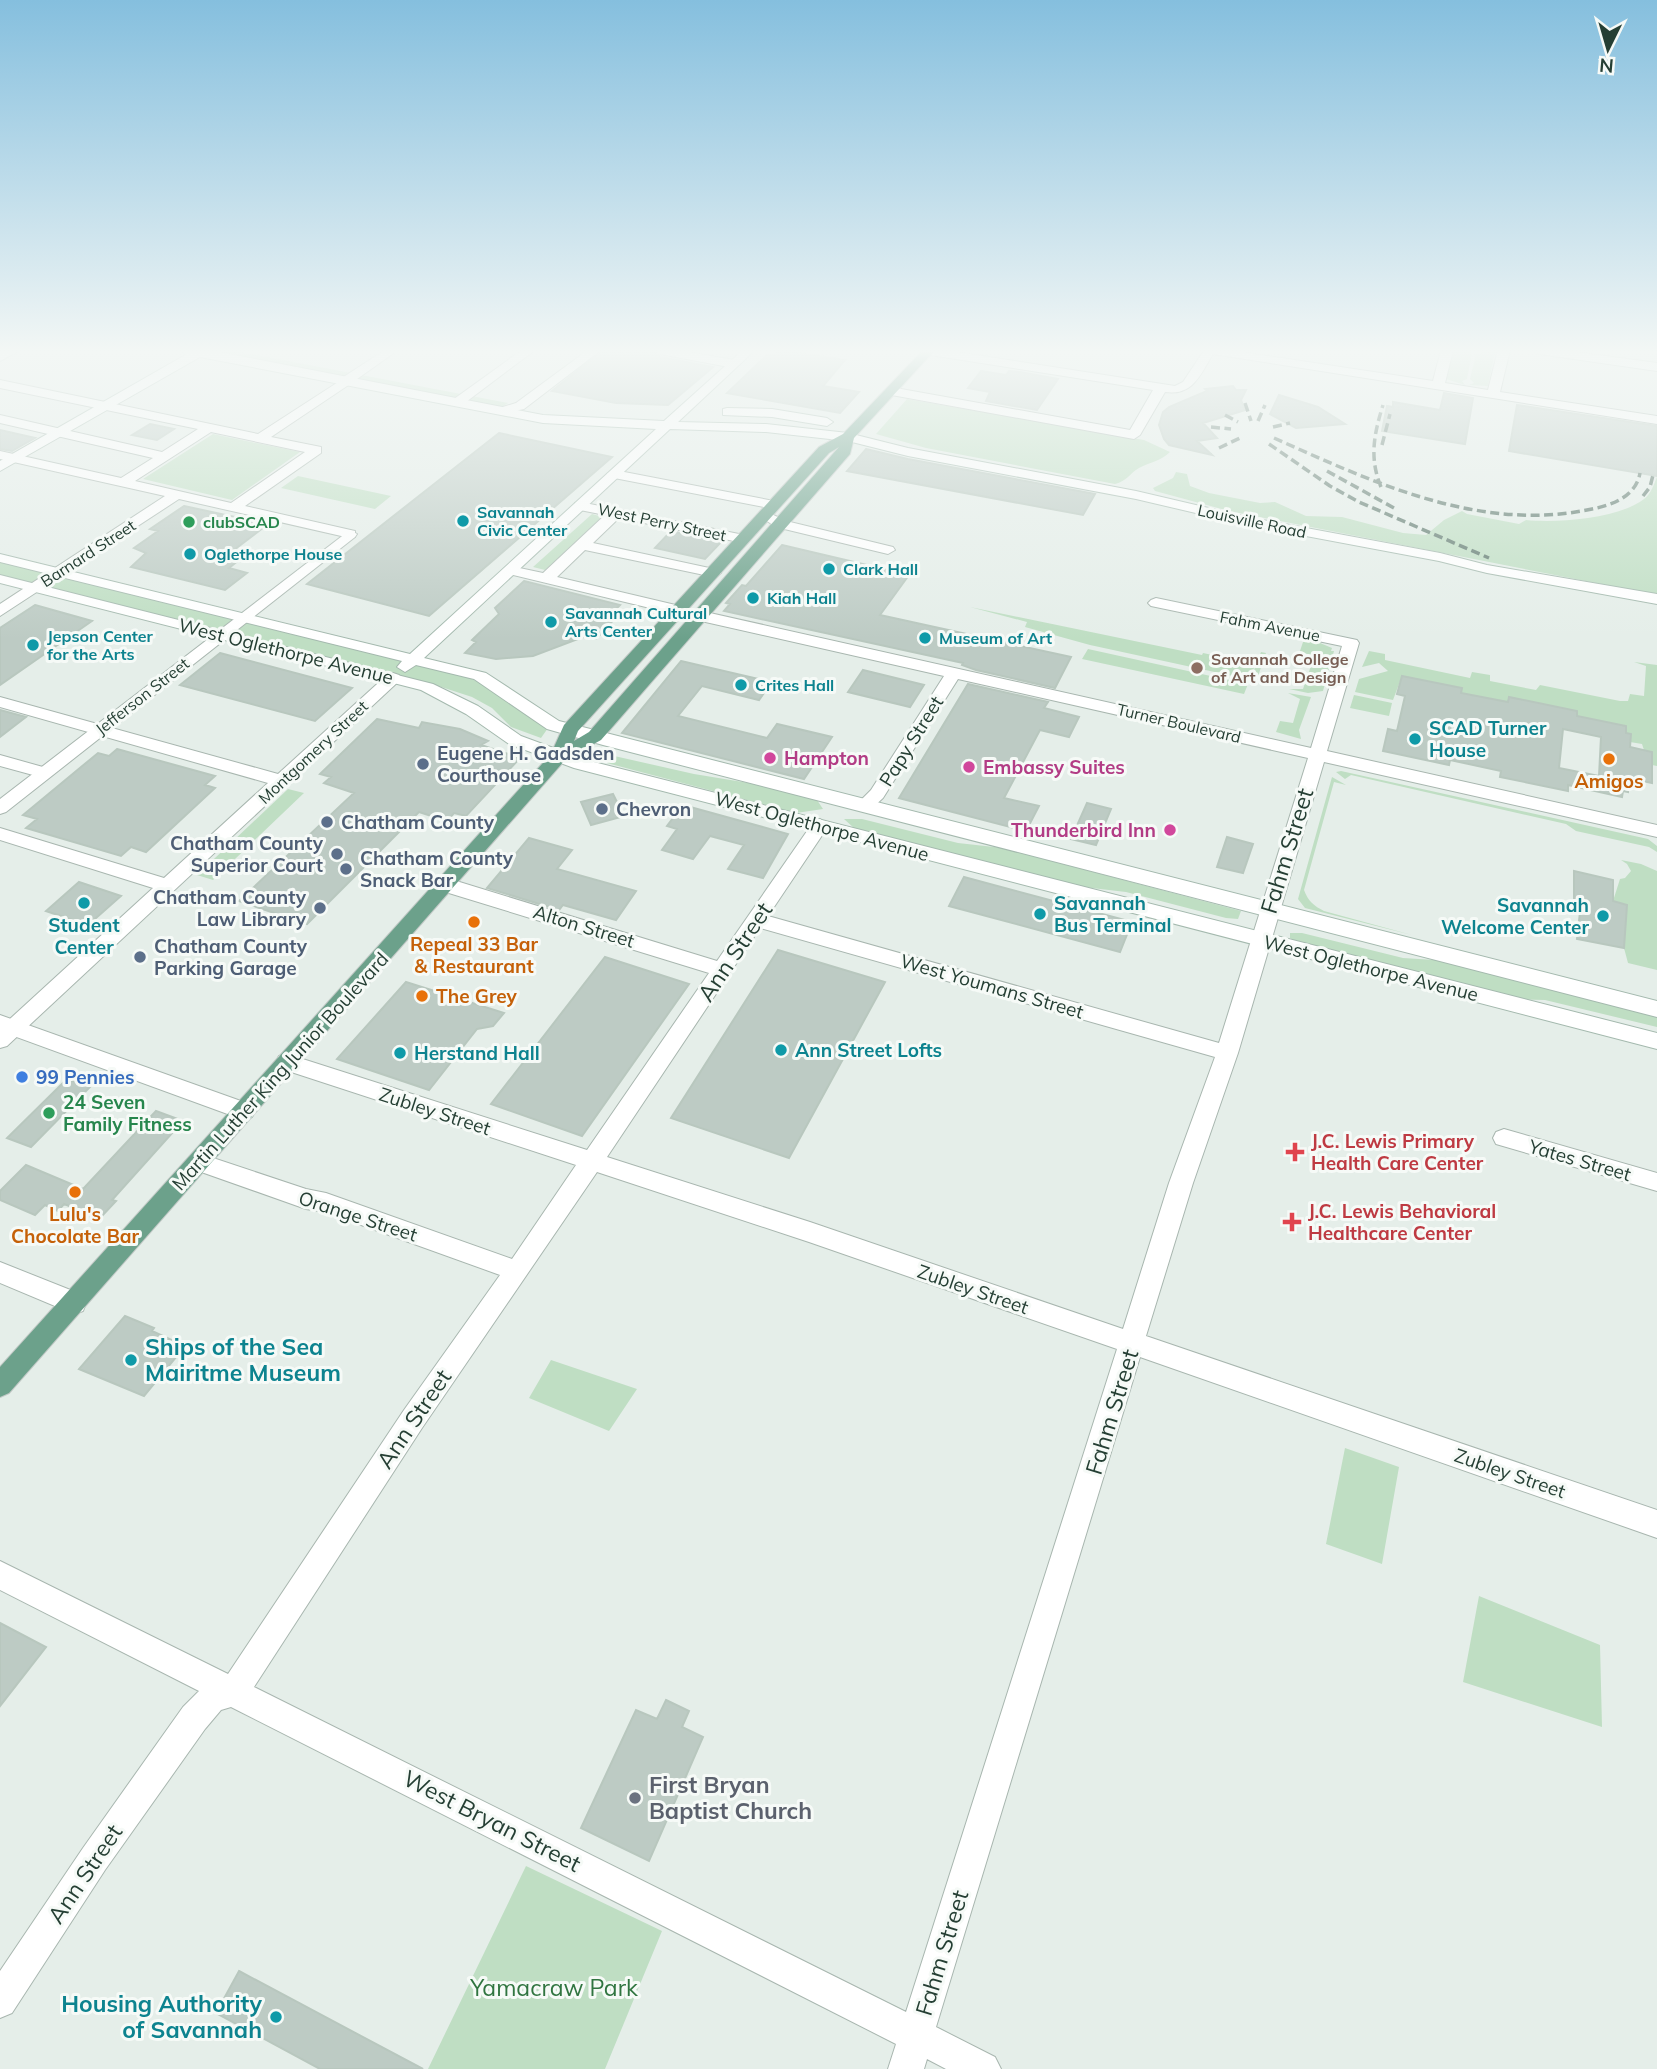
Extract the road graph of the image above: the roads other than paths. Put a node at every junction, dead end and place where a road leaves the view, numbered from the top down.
1 (29, 447) edge
2 (118, 447) edge
3 (180, 447) edge
4 (298, 447) edge
5 (640, 447) edge
6 (830, 447) edge
7 (846, 447) edge
8 (886, 447) edge
9 (7, 457) edge
10 (165, 457) junction
11 (0, 467) edge
12 (614, 474) junction
13 (123, 483) junction
14 (176, 495) junction
15 (580, 506) junction
16 (233, 508) junction
17 (770, 510) junction
18 (616, 513) junction
19 (781, 524) junction
20 (744, 539) junction
21 (582, 545) junction
22 (888, 550) dead end
23 (0, 558) edge
24 (510, 570) junction
25 (58, 572) junction
26 (714, 573) junction
27 (547, 578) junction
28 (0, 579) edge
29 (35, 588) junction
30 (1657, 599) edge
31 (1156, 603) dead end
32 (678, 610) junction
33 (0, 611) edge
34 (701, 616) junction
35 (242, 618) junction
36 (220, 635) junction
37 (412, 660) junction
38 (954, 672) junction
39 (393, 678) junction
40 (0, 702) edge
41 (570, 729) junction
42 (99, 730) junction
43 (595, 736) junction
44 (1316, 754) junction
45 (559, 756) junction
46 (0, 760) edge
47 (44, 773) junction
48 (281, 781) junction
49 (864, 806) junction
50 (0, 807) edge
51 (820, 825) junction
52 (1657, 831) edge
53 (0, 834) edge
54 (446, 885) junction
55 (167, 886) junction
56 (1269, 909) junction
57 (757, 920) junction
58 (1260, 940) junction
59 (723, 970) junction
60 (1654, 1005) edge
61 (4, 1030) edge
62 (1657, 1041) edge
63 (1227, 1053) junction
64 (287, 1062) junction
65 (244, 1111) junction
66 (1504, 1138) dead end
67 (198, 1162) junction
68 (592, 1163) junction
69 (1657, 1182) edge
70 (517, 1271) junction
71 (0, 1272) edge
72 (74, 1303) junction
73 (1133, 1344) junction
74 (0, 1385) edge
75 (1657, 1524) edge
76 (0, 1575) edge
77 (234, 1691) junction
78 (0, 2001) edge
79 (916, 2035) junction
80 (905, 2069) edge
81 (982, 2069) edge

1 - 9 street
2 - 10 street
3 - 10 street
4 - 16 street
5 - 12 street, Montgomery Street
6 - 17 main road, Martin Luther King Junior Boulevard
7 - 19 main road, Martin Luther King Junior Boulevard
8 - 30 street, Louisville Road
9 - 11 street
9 - 13 street
10 - 13 street
12 - 15 street, Montgomery Street
12 - 17 street
13 - 14 street
14 - 16 street
14 - 25 street, Barnard Street
15 - 18 street, West Perry Street
15 - 24 street, Montgomery Street
16 - 35 street, Jefferson Street
17 - 19 street
17 - 20 main road, Martin Luther King Junior Boulevard
18 - 20 street, West Perry Street
18 - 21 street
19 - 22 street
19 - 34 main road, Martin Luther King Junior Boulevard
20 - 26 main road, Martin Luther King Junior Boulevard
21 - 26 street
21 - 27 street
23 - 25 street, West Oglethorpe Avenue
24 - 27 street
24 - 37 street, Montgomery Street
25 - 29 street, Barnard Street
25 - 35 street, West Oglethorpe Avenue
26 - 32 main road, Martin Luther King Junior Boulevard
27 - 32 street
28 - 29 street, West Oglethorpe Avenue
29 - 33 street, Barnard Street
29 - 36 street, West Oglethorpe Avenue
31 - 44 street, Fahm Avenue
32 - 41 main road, Martin Luther King Junior Boulevard
34 - 38 street, Turner Boulevard
34 - 43 main road, Martin Luther King Junior Boulevard
35 - 36 street, Jefferson Street
35 - 37 street, West Oglethorpe Avenue
36 - 39 street, West Oglethorpe Avenue
36 - 42 street, Jefferson Street
37 - 39 street, Montgomery Street
37 - 41 street, West Oglethorpe Avenue
38 - 44 street, Turner Boulevard
38 - 49 street, Papy Street
39 - 45 street, West Oglethorpe Avenue
39 - 48 street, Montgomery Street
40 - 42 street
41 - 43 street, West Oglethorpe Avenue
41 - 45 main road, Martin Luther King Junior Boulevard
42 - 47 street, Jefferson Street
42 - 48 street
43 - 45 main road, Martin Luther King Junior Boulevard
43 - 49 street, West Oglethorpe Avenue
44 - 52 street, Turner Boulevard
44 - 56 street, Fahm Street
45 - 51 street, West Oglethorpe Avenue
45 - 54 main road, Martin Luther King Junior Boulevard
46 - 47 street
47 - 50 street, Jefferson Street
48 - 55 street, Montgomery Street
49 - 51 street
49 - 56 street, West Oglethorpe Avenue
51 - 57 street, Ann Street
51 - 58 street, West Oglethorpe Avenue
53 - 55 street
54 - 59 street, Alton Street
54 - 64 main road, Martin Luther King Junior Boulevard
55 - 61 street, Montgomery Street
56 - 58 street, Fahm Street
56 - 60 street, West Oglethorpe Avenue
57 - 59 street, Ann Street
57 - 63 street, West Youmans Street
58 - 62 street, West Oglethorpe Avenue
58 - 63 street, Fahm Street
59 - 68 street, Ann Street
61 - 65 street
63 - 73 street, Fahm Street
64 - 65 main road, Martin Luther King Junior Boulevard
64 - 68 street, Zubley Street
65 - 67 main road, Martin Luther King Junior Boulevard
66 - 69 street, Yates Street
67 - 70 street, Orange Street
67 - 72 main road, Martin Luther King Junior Boulevard
68 - 70 street, Ann Street
68 - 73 street, Zubley Street
70 - 77 street, Ann Street
71 - 72 street
72 - 74 main road, Martin Luther King Junior Boulevard
73 - 75 street, Zubley Street
73 - 79 street, Fahm Street
76 - 77 street, West Bryan Street
77 - 78 street, Ann Street
77 - 79 street, West Bryan Street
79 - 80 street, Fahm Street
79 - 81 street, West Bryan Street

